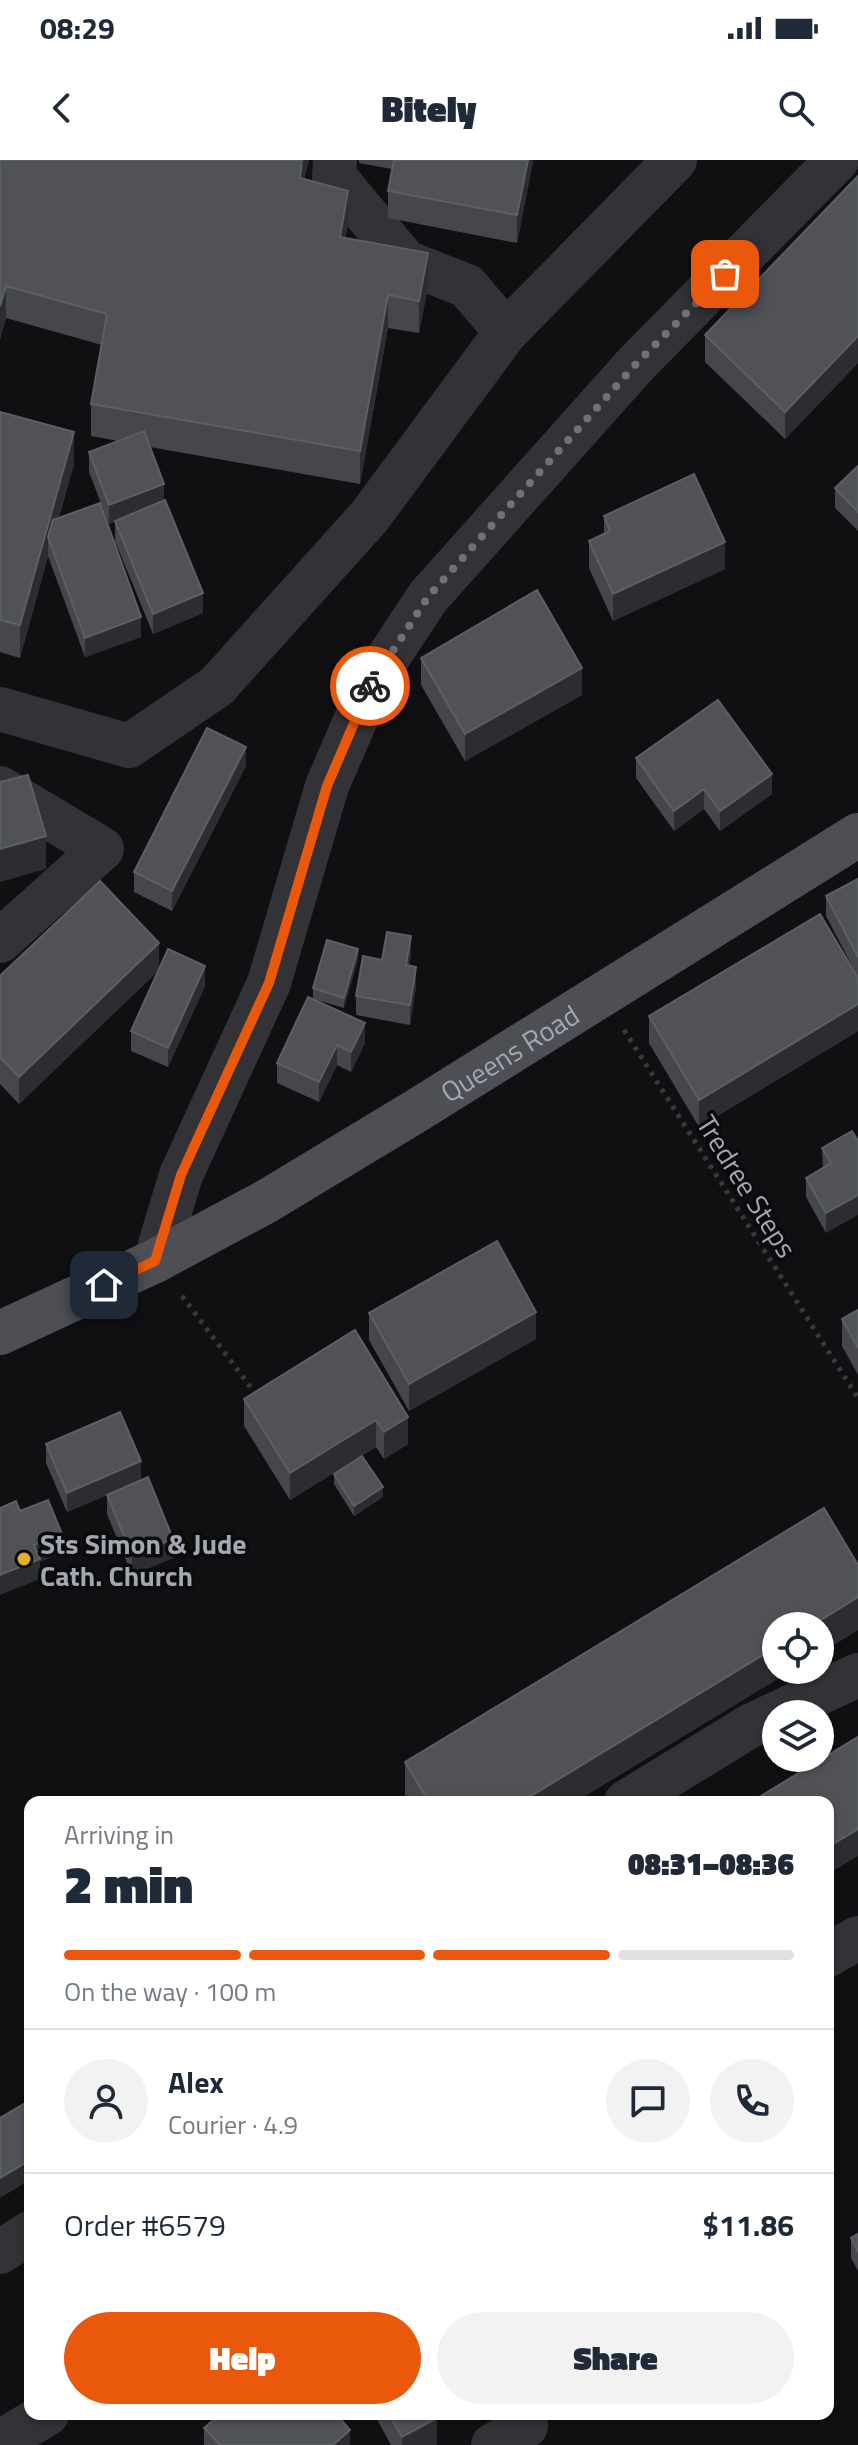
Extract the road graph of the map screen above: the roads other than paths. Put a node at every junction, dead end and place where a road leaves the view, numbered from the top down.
1 (335, 160) edge
2 (641, 160) edge
3 (675, 160) edge
4 (837, 160) edge
5 (633, 203) junction
6 (506, 332) junction
7 (0, 709) edge
8 (0, 788) edge
9 (858, 835) edge
10 (0, 941) edge
11 (155, 1261) junction
12 (0, 1333) edge
13 (858, 1675) edge
14 (636, 1796) edge
15 (858, 1938) edge
16 (834, 1952) edge
17 (24, 2237) edge
18 (0, 2252) edge
19 (37, 2420) edge
20 (0, 2442) edge

1 - 6 street
2 - 5 street
3 - 5 street
4 - 11 street
5 - 6 street
6 - 7 street
8 - 10 street
9 - 11 main road, Queens Road
11 - 12 main road, Queens Road
13 - 14 street
15 - 16 street
17 - 18 street
19 - 20 street

